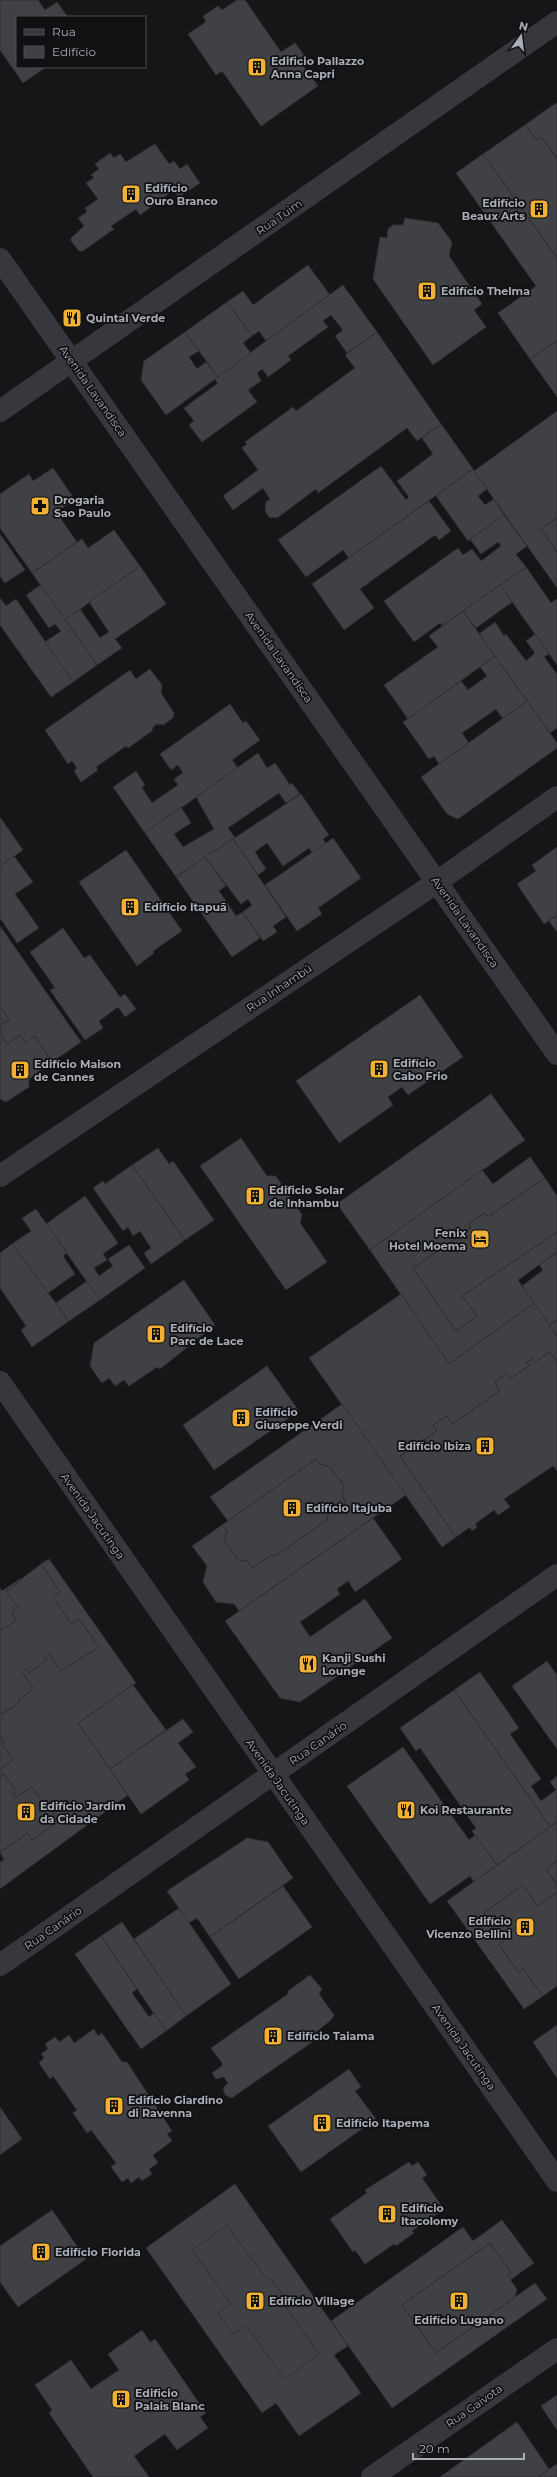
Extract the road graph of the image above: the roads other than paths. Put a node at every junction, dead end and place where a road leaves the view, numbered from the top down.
1 (557, 22) edge
2 (0, 259) edge
3 (72, 362) junction
4 (0, 411) edge
5 (557, 797) edge
6 (437, 882) junction
7 (557, 1054) edge
8 (0, 1176) edge
9 (0, 1382) edge
10 (557, 1575) edge
11 (274, 1775) junction
12 (0, 1965) edge
13 (557, 2181) edge
14 (557, 2350) edge
15 (372, 2477) edge

1 - 3 street, Rua Tuim
2 - 3 street, Avenida Lavandisca
3 - 4 street, Rua Tuim
3 - 6 street, Avenida Lavandisca
5 - 6 street, Rua Inhambú
6 - 7 street, Avenida Lavandisca
6 - 8 street, Rua Inhambú
9 - 11 street, Avenida Jacutinga
10 - 11 street, Rua Canário
11 - 12 street, Rua Canário
11 - 13 street, Avenida Jacutinga
14 - 15 street, Rua Gaivota

